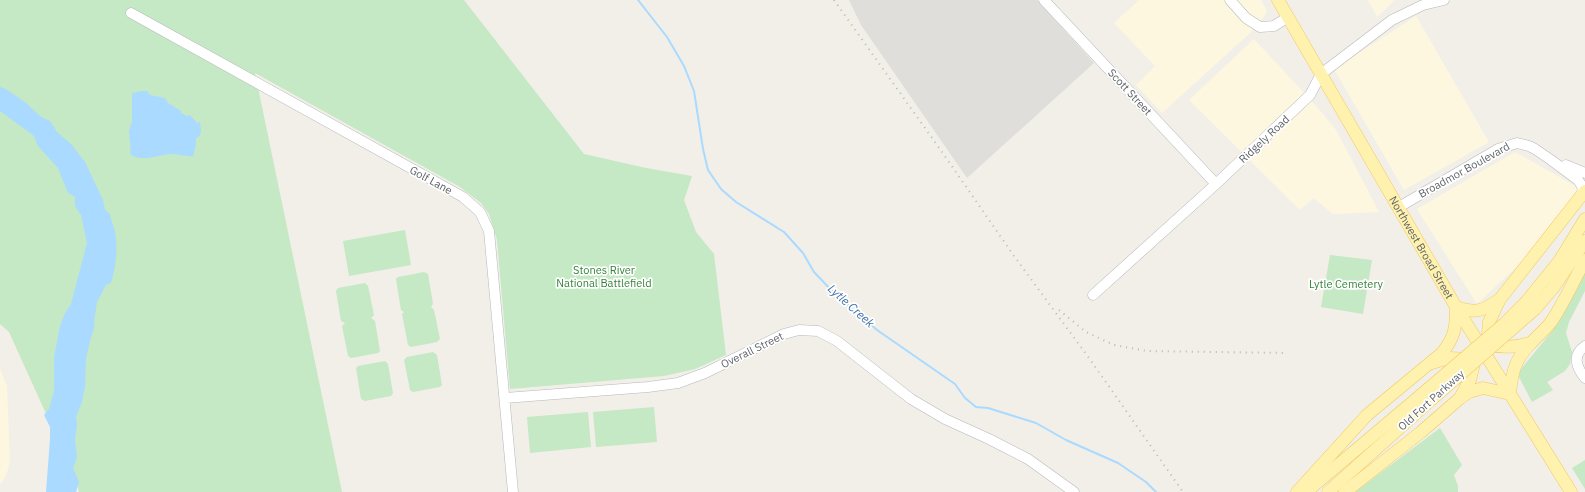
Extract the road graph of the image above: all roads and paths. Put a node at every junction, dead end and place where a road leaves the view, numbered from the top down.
1 (1044, 0) edge
2 (1230, 0) edge
3 (1278, 0) edge
4 (1444, 0) edge
5 (131, 13) dead end
6 (1288, 17) junction
7 (1321, 74) junction
8 (1551, 160) junction
9 (1585, 173) edge
10 (1216, 184) junction
11 (1584, 193) edge
12 (1399, 207) junction
13 (1585, 219) edge
14 (1585, 241) edge
15 (1585, 260) edge
16 (1093, 295) dead end
17 (1500, 300) junction
18 (1531, 306) junction
19 (1456, 307) junction
20 (1476, 338) junction
21 (1532, 342) junction
22 (1487, 344) junction
23 (1582, 349) edge
24 (1476, 360) junction
25 (1430, 363) junction
26 (1493, 367) junction
27 (1585, 378) edge
28 (1430, 394) junction
29 (1510, 394) junction
30 (505, 398) junction
31 (1459, 398) junction
32 (513, 492) edge
33 (1074, 492) edge
34 (1297, 492) edge
35 (1306, 492) edge
36 (1328, 492) edge
37 (1345, 492) edge
38 (1571, 492) edge

1 - 10 street, Scott Street
2 - 6 street
3 - 6 main road, Northwest Broad Street
4 - 7 street, Ridgely Road
5 - 30 street, Golf Lane
6 - 7 main road, Northwest Broad Street
7 - 10 street, Ridgely Road
7 - 12 main road, Northwest Broad Street
8 - 9 street
8 - 11 street
8 - 12 street, Broadmor Boulevard
10 - 16 street, Ridgely Road
11 - 17 main road
12 - 19 main road, Northwest Broad Street
13 - 18 main road
14 - 18 main road
15 - 21 main road
17 - 19 main road
17 - 22 main road
18 - 28 main road, Old Fort Parkway, bridge
19 - 20 main road, Northwest Broad Street
19 - 25 main road
20 - 22 main road
20 - 24 main road
20 - 26 main road, Northwest Broad Street
21 - 22 main road
21 - 29 main road
22 - 26 main road
23 - 27 street
24 - 25 main road
24 - 26 main road
24 - 31 main road
25 - 34 main road
26 - 29 main road, Northwest Broad Street
28 - 35 main road, Old Fort Parkway
28 - 36 main road, Old Fort Parkway
29 - 31 main road
29 - 38 main road, Northwest Broad Street
30 - 32 street, Golf Lane
30 - 33 street, Overall Street
31 - 37 main road

